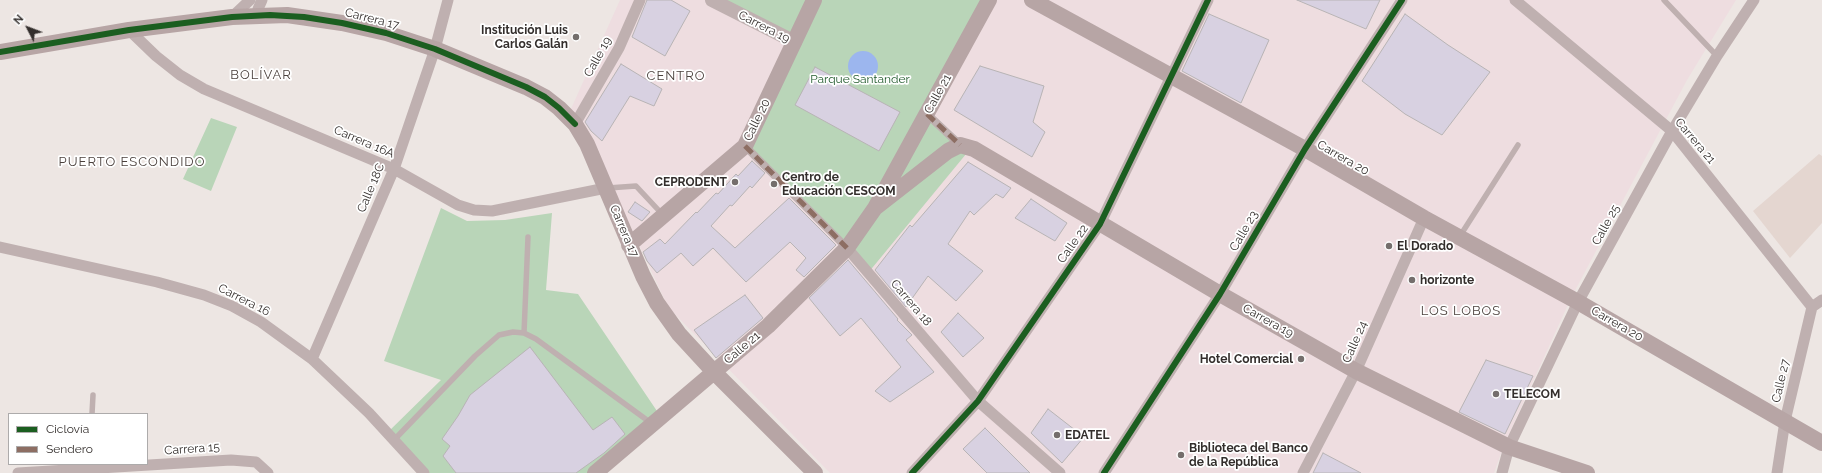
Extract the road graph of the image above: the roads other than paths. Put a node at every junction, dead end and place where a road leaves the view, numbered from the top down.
1 (250, 0) edge
2 (262, 0) edge
3 (448, 0) edge
4 (640, 0) edge
5 (712, 0) edge
6 (814, 0) edge
7 (989, 0) edge
8 (1032, 0) edge
9 (1208, 0) edge
10 (1402, 0) edge
11 (1515, 0) edge
12 (1664, 0) edge
13 (1754, 0) edge
14 (257, 16) junction
15 (232, 17) junction
16 (129, 30) junction
17 (795, 42) junction
18 (435, 49) junction
19 (0, 52) edge
20 (1717, 56) junction
21 (1172, 76) junction
22 (927, 114) junction
23 (575, 124) junction
24 (1672, 131) junction
25 (960, 145) junction
26 (1518, 145) dead end
27 (745, 146) junction
28 (1305, 149) junction
29 (394, 169) junction
30 (606, 188) junction
31 (875, 208) junction
32 (663, 215) junction
33 (1424, 218) junction
34 (1100, 224) junction
35 (528, 237) dead end
36 (1460, 237) junction
37 (629, 245) junction
38 (0, 247) edge
39 (847, 248) junction
40 (1220, 294) junction
41 (1822, 300) edge
42 (1578, 302) junction
43 (1812, 307) junction
44 (524, 333) junction
45 (312, 359) junction
46 (1356, 371) junction
47 (714, 372) junction
48 (94, 395) dead end
49 (978, 402) junction
50 (92, 413) edge
51 (1785, 421) junction
52 (652, 424) junction
53 (394, 440) junction
54 (1822, 443) edge
55 (1510, 446) junction
56 (90, 466) edge
57 (103, 470) edge
58 (18, 473) edge
59 (268, 473) edge
60 (424, 473) edge
61 (595, 473) edge
62 (815, 473) edge
63 (912, 473) edge
64 (1060, 473) edge
65 (1104, 473) edge
66 (1304, 473) edge
67 (1502, 473) edge
68 (1587, 473) edge
69 (1777, 473) edge

1 - 15 street
2 - 14 street
3 - 18 street, Calle 18C
4 - 23 street, Calle 19
5 - 17 street, Carrera 19
6 - 17 main road, Calle 20
7 - 22 main road, Calle 21
8 - 21 main road, Carrera 20
9 - 21 street, Calle 22
10 - 28 street, Calle 23
11 - 24 street, Carrera 21
12 - 20 lane
13 - 20 street, Calle 25
14 - 15 main road, Carrera 17
14 - 18 main road, Carrera 17
15 - 16 main road, Carrera 17
16 - 19 main road, Carrera 17
16 - 29 street, Carrera 16A
17 - 27 main road, Calle 20
18 - 23 main road, Carrera 17
18 - 29 street, Calle 18C
20 - 24 street, Calle 25
21 - 28 main road, Carrera 20
21 - 34 street, Calle 22
22 - 25 street
22 - 31 main road, Calle 21
23 - 30 main road, Carrera 17
24 - 42 street, Calle 25
24 - 43 street, Carrera 21
25 - 31 main road, Calle 21
25 - 34 main road, Carrera 19
26 - 36 lane
27 - 32 main road, Calle 20
27 - 39 street, Carrera 18
28 - 33 main road, Carrera 20
28 - 40 street, Calle 23
29 - 30 street, Carrera 16A
29 - 45 street, Calle 18C
30 - 32 lane
30 - 37 main road, Carrera 17
31 - 39 main road, Calle 21
32 - 37 main road, Calle 20
33 - 36 main road, Carrera 20
33 - 46 street, Calle 24
34 - 40 main road, Carrera 19
34 - 49 street, Calle 22
35 - 44 lane
36 - 42 main road, Carrera 20
37 - 47 main road, Carrera 17
38 - 45 street, Carrera 16
39 - 47 main road, Calle 21
39 - 49 street, Carrera 18
40 - 46 main road, Carrera 19
40 - 65 street, Calle 23
41 - 43 street
42 - 51 main road, Carrera 20
42 - 55 street, Calle 25
43 - 51 street, Calle 27
44 - 52 lane
44 - 53 lane
45 - 53 street, Carrera 16
46 - 55 main road, Carrera 19
46 - 66 street, Calle 24
47 - 52 main road, Calle 21
47 - 62 main road, Carrera 17
48 - 50 lane
49 - 63 street, Calle 22
49 - 64 street, Carrera 18
51 - 54 main road, Carrera 20
51 - 69 street, Calle 27
52 - 61 main road, Calle 21
53 - 60 street, Carrera 16
55 - 67 street, Calle 25
55 - 68 main road, Carrera 19
56 - 57 street, Carrera 15
56 - 58 street, Carrera 15
57 - 59 street, Carrera 15

